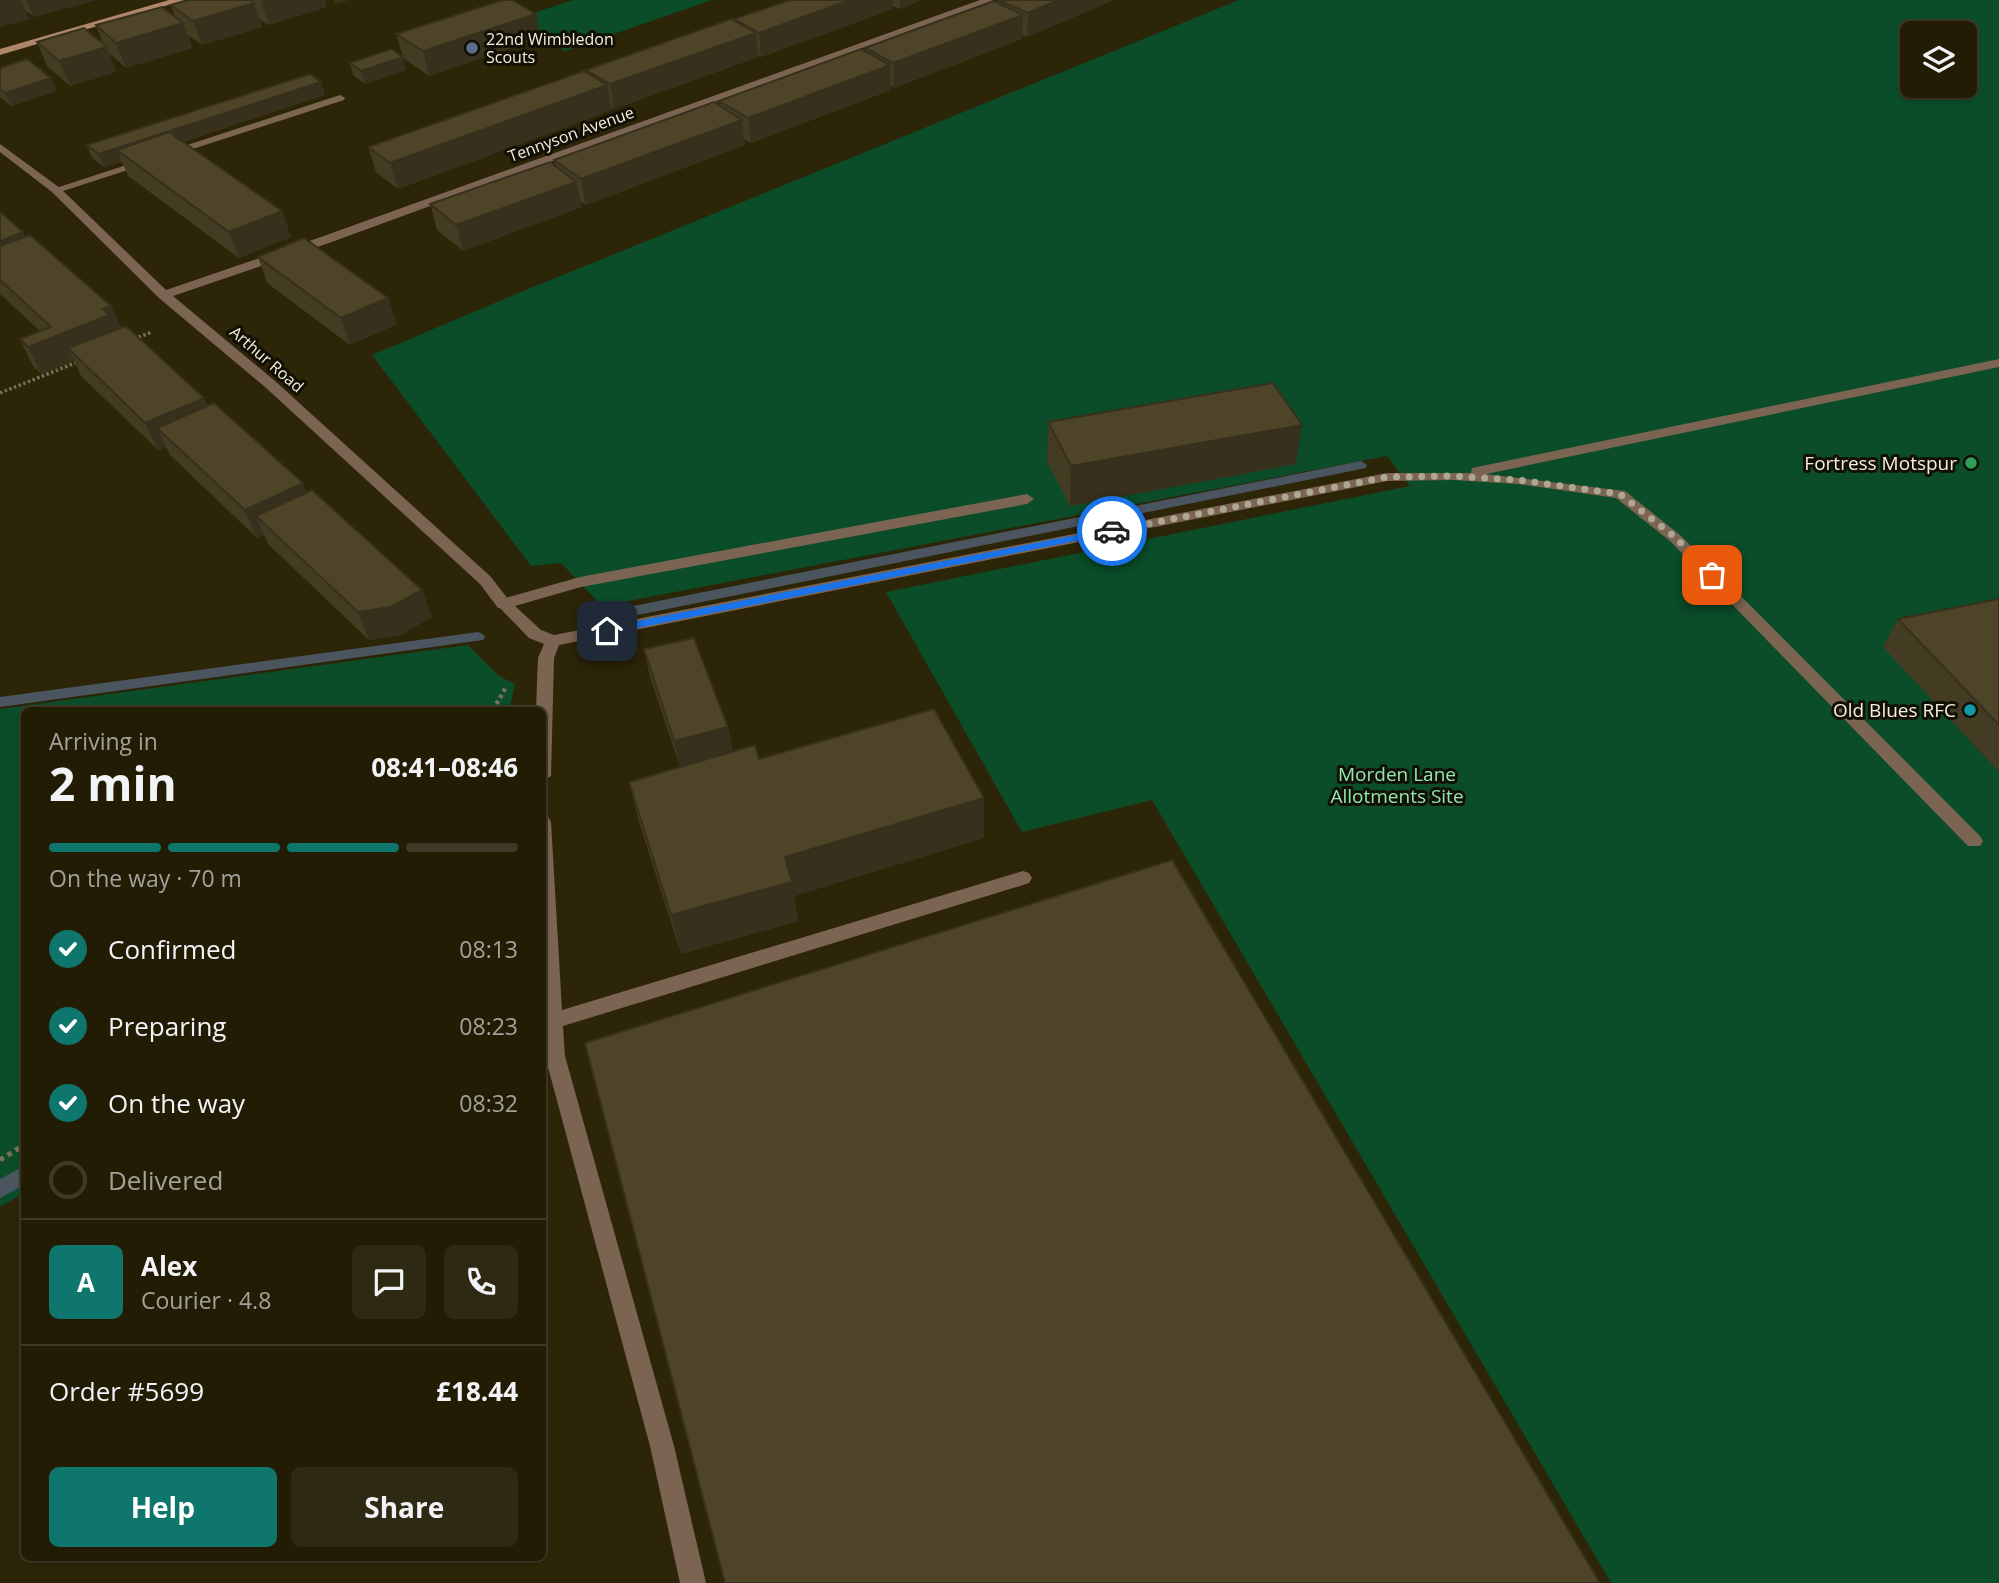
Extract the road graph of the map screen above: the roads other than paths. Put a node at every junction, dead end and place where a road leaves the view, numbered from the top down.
1 (180, 0) edge
2 (989, 0) edge
3 (0, 52) edge
4 (340, 98) dead end
5 (0, 147) edge
6 (56, 190) junction
7 (164, 295) junction
8 (1999, 363) edge
9 (1452, 476) junction
10 (1027, 499) dead end
11 (504, 604) junction
12 (553, 641) junction
13 (544, 707) edge
14 (1974, 841) dead end
15 (1023, 878) dead end
16 (546, 902) edge
17 (552, 1021) junction
18 (693, 1583) edge

1 - 3 street
2 - 7 street, Tennyson Avenue
4 - 6 street
5 - 6 street, Arthur Road
6 - 7 street, Arthur Road
7 - 11 street, Arthur Road
8 - 9 street
9 - 12 street
9 - 14 street
10 - 11 street
11 - 12 street, Arthur Road
12 - 13 street
15 - 17 street
16 - 17 street
17 - 18 street

